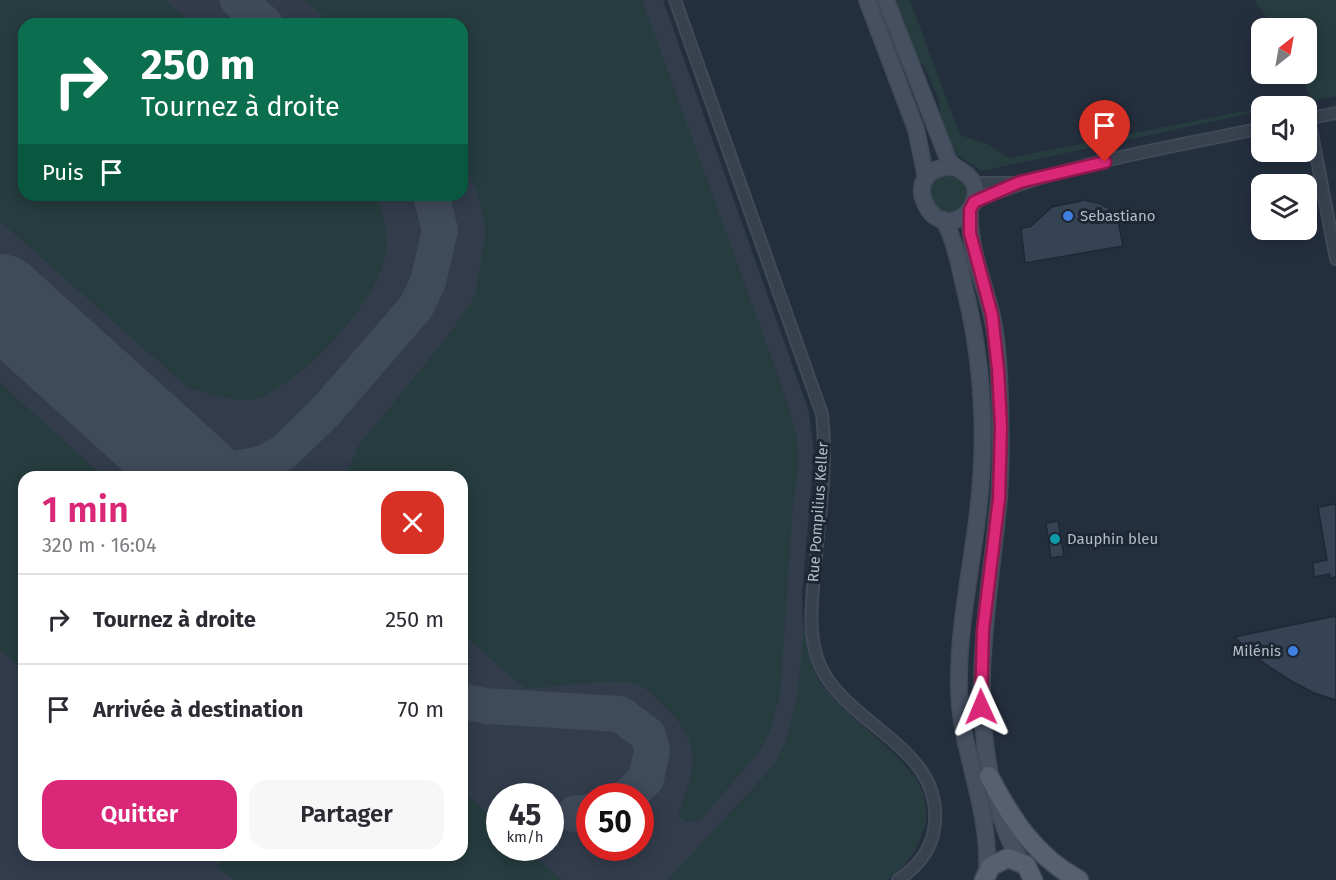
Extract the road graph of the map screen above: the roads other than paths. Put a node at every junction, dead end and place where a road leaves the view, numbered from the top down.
1 (675, 0) edge
2 (867, 0) edge
3 (886, 0) edge
4 (1336, 113) edge
5 (1317, 117) edge
6 (1251, 130) edge
7 (1317, 162) edge
8 (952, 167) junction
9 (926, 178) junction
10 (1020, 182) junction
11 (973, 183) junction
12 (972, 206) junction
13 (944, 220) junction
14 (1336, 259) edge
15 (989, 776) junction
16 (1032, 874) edge
17 (985, 875) edge
18 (898, 880) edge
19 (1079, 880) edge

1 - 18 street, Rue Pompilius Keller
2 - 9 main road
3 - 8 main road
4 - 5 street
6 - 10 street
7 - 14 street
8 - 9 main road
8 - 11 main road
9 - 13 main road
10 - 11 street
10 - 12 street
11 - 12 main road
12 - 13 main road
12 - 15 main road
13 - 17 main road
15 - 16 main road
15 - 19 main road
16 - 17 main road

